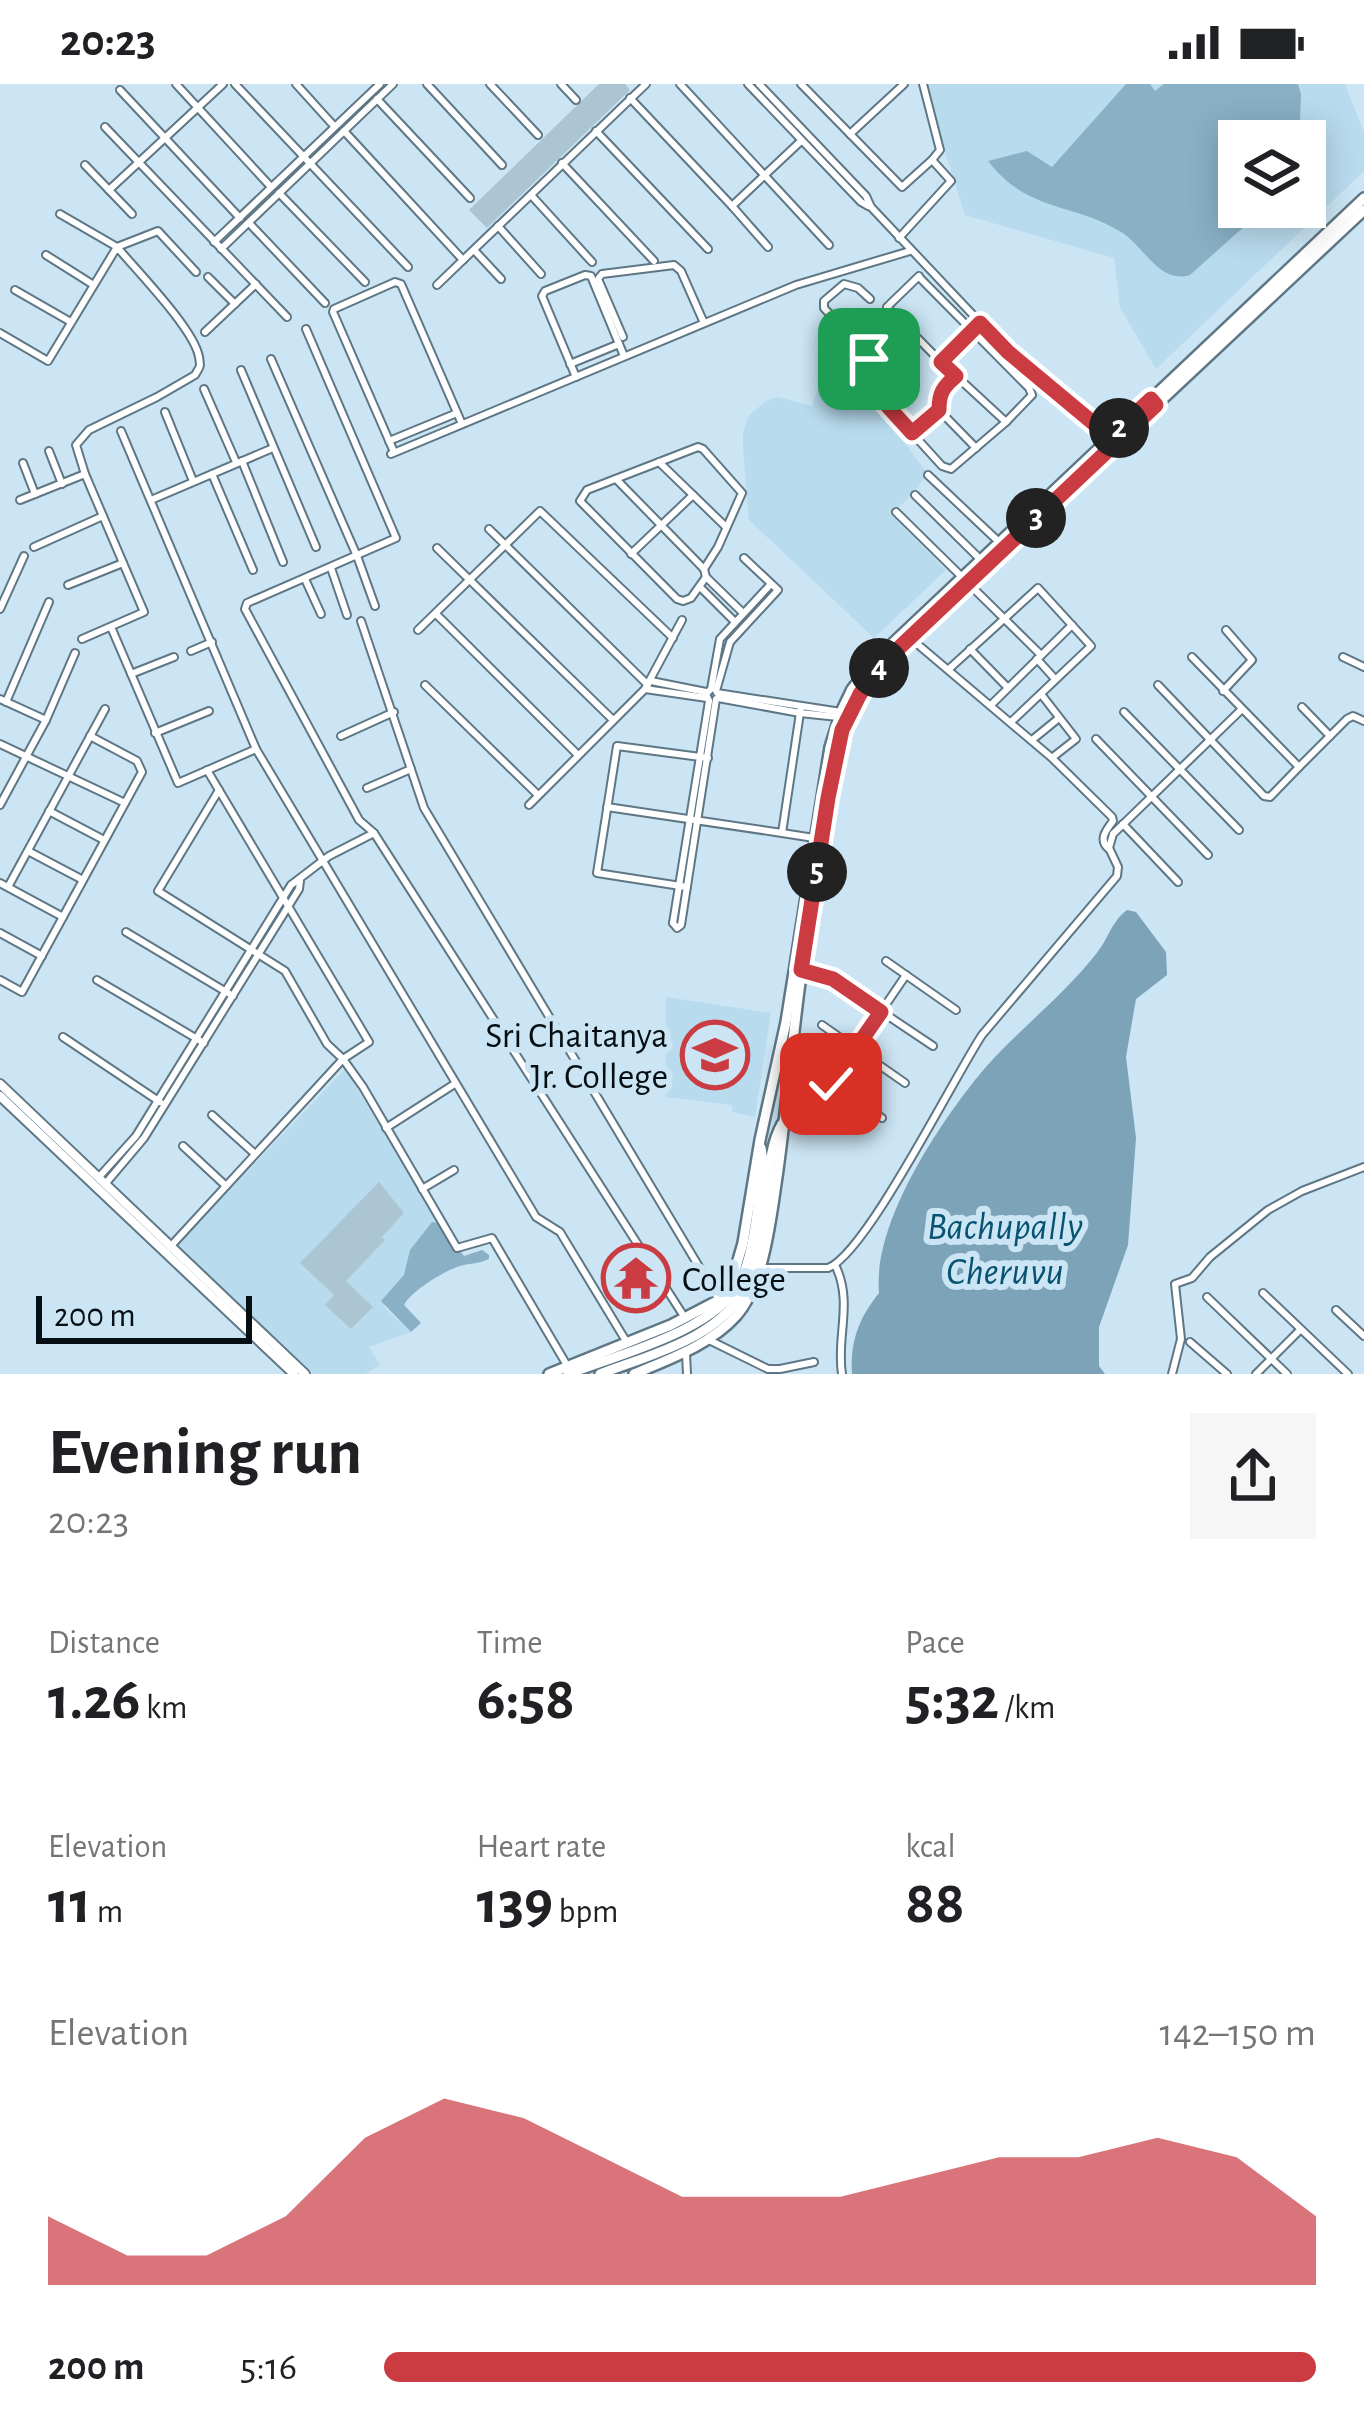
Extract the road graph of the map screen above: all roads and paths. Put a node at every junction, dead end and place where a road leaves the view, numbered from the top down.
1 (176, 84) edge
2 (223, 84) edge
3 (235, 84) edge
4 (296, 84) edge
5 (357, 84) edge
6 (380, 84) edge
7 (393, 84) edge
8 (427, 84) edge
9 (490, 84) edge
10 (561, 84) edge
11 (646, 84) edge
12 (680, 84) edge
13 (748, 84) edge
14 (759, 84) edge
15 (801, 84) edge
16 (904, 84) edge
17 (923, 84) edge
18 (120, 90) dead end
19 (368, 96) junction
20 (630, 98) junction
21 (377, 100) junction
22 (576, 100) dead end
23 (198, 108) junction
24 (105, 127) dead end
25 (335, 127) junction
26 (344, 131) junction
27 (596, 131) junction
28 (850, 134) junction
29 (538, 135) dead end
30 (167, 138) junction
31 (805, 138) junction
32 (307, 160) junction
33 (932, 160) junction
34 (139, 162) junction
35 (562, 163) junction
36 (85, 165) dead end
37 (502, 165) dead end
38 (765, 175) junction
39 (271, 187) junction
40 (109, 190) junction
41 (279, 193) junction
42 (531, 195) junction
43 (470, 198) dead end
44 (1364, 198) edge
45 (732, 206) junction
46 (1364, 209) edge
47 (60, 214) dead end
48 (132, 214) dead end
49 (244, 221) junction
50 (498, 226) junction
51 (899, 238) junction
52 (218, 245) junction
53 (829, 245) dead end
54 (117, 247) junction
55 (768, 247) dead end
56 (474, 250) junction
57 (708, 250) dead end
58 (910, 251) junction
59 (46, 255) dead end
60 (463, 260) junction
61 (654, 261) dead end
62 (592, 262) dead end
63 (408, 267) dead end
64 (927, 269) junction
65 (196, 272) dead end
66 (541, 274) dead end
67 (208, 277) dead end
68 (919, 277) junction
69 (501, 279) dead end
70 (365, 282) dead end
71 (92, 284) junction
72 (256, 284) junction
73 (437, 285) dead end
74 (15, 290) dead end
75 (870, 299) dead end
76 (325, 303) dead end
77 (235, 304) junction
78 (287, 317) dead end
79 (71, 322) junction
80 (704, 323) junction
81 (980, 323) junction
82 (305, 329) dead end
83 (971, 331) junction
84 (0, 332) edge
85 (205, 332) dead end
86 (621, 340) junction
87 (624, 357) junction
88 (271, 359) dead end
89 (941, 362) junction
90 (570, 364) junction
91 (241, 370) dead end
92 (956, 376) junction
93 (576, 377) junction
94 (204, 389) dead end
95 (1154, 402) junction
96 (939, 410) junction
97 (165, 412) dead end
98 (457, 413) junction
99 (1006, 422) junction
100 (462, 424) junction
101 (122, 431) dead end
102 (912, 433) junction
103 (1110, 437) junction
104 (389, 441) junction
105 (273, 448) junction
106 (976, 448) junction
107 (49, 451) dead end
108 (239, 462) junction
109 (659, 462) junction
110 (23, 463) dead end
111 (85, 474) junction
112 (212, 474) junction
113 (928, 476) dead end
114 (616, 479) junction
115 (194, 482) junction
116 (62, 484) junction
117 (35, 494) junction
118 (693, 495) junction
119 (916, 495) dead end
120 (20, 500) dead end
121 (151, 500) junction
122 (896, 512) dead end
123 (103, 516) junction
124 (661, 525) junction
125 (727, 528) junction
126 (489, 529) dead end
127 (999, 542) junction
128 (506, 545) junction
129 (34, 547) dead end
130 (316, 547) dead end
131 (437, 548) dead end
132 (631, 554) junction
133 (24, 556) dead end
134 (357, 556) junction
135 (744, 558) dead end
136 (980, 559) junction
137 (283, 562) dead end
138 (123, 563) junction
139 (330, 567) junction
140 (253, 570) dead end
141 (705, 573) junction
142 (305, 578) junction
143 (470, 580) junction
144 (965, 580) junction
145 (68, 585) dead end
146 (700, 587) junction
147 (49, 602) dead end
148 (375, 605) dead end
149 (0, 609) edge
150 (321, 614) dead end
151 (436, 614) junction
152 (347, 615) dead end
153 (747, 617) junction
154 (1004, 619) junction
155 (682, 620) dead end
156 (361, 621) dead end
157 (1072, 625) junction
158 (111, 626) junction
159 (739, 626) junction
160 (418, 630) dead end
161 (1226, 630) dead end
162 (909, 637) junction
163 (673, 638) junction
164 (82, 639) dead end
165 (212, 642) junction
166 (970, 650) junction
167 (191, 651) dead end
168 (75, 653) dead end
169 (174, 657) dead end
170 (1039, 657) junction
171 (1192, 657) dead end
172 (1343, 657) dead end
173 (1364, 668) edge
174 (949, 669) junction
175 (131, 674) junction
176 (1056, 680) junction
177 (425, 685) dead end
178 (648, 685) junction
179 (1158, 685) dead end
180 (1008, 688) junction
181 (1223, 691) junction
182 (1041, 694) junction
183 (712, 695) junction
184 (3, 701) edge
185 (991, 705) junction
186 (1302, 707) dead end
187 (105, 709) dead end
188 (1242, 709) junction
189 (801, 710) junction
190 (209, 711) dead end
191 (394, 712) junction
192 (1124, 712) dead end
193 (840, 715) junction
194 (1059, 718) junction
195 (46, 720) junction
196 (613, 721) junction
197 (1011, 722) junction
198 (1364, 722) edge
199 (155, 733) junction
200 (90, 736) junction
201 (341, 736) dead end
202 (1330, 736) junction
203 (1210, 739) junction
204 (1032, 740) junction
205 (1096, 740) dead end
206 (0, 744) edge
207 (256, 749) junction
208 (578, 755) junction
209 (27, 757) junction
210 (704, 758) junction
211 (1052, 758) junction
212 (1299, 767) junction
213 (411, 769) junction
214 (1180, 769) junction
215 (207, 770) junction
216 (68, 776) junction
217 (367, 788) dead end
218 (219, 790) junction
219 (538, 795) junction
220 (1152, 797) junction
221 (1, 800) edge
222 (125, 803) junction
223 (529, 805) dead end
224 (607, 807) junction
225 (49, 811) junction
226 (695, 819) junction
227 (1124, 824) junction
228 (1240, 830) dead end
229 (374, 833) junction
230 (782, 833) junction
231 (814, 838) junction
232 (105, 841) junction
233 (28, 850) junction
234 (1109, 850) junction
235 (1208, 855) dead end
236 (324, 860) junction
237 (83, 880) junction
238 (1178, 882) dead end
239 (4, 885) edge
240 (683, 886) junction
241 (285, 901) junction
242 (63, 917) junction
243 (126, 932) dead end
244 (0, 933) edge
245 (250, 947) junction
246 (259, 953) junction
247 (42, 956) junction
248 (886, 961) dead end
249 (801, 970) junction
250 (906, 975) junction
251 (0, 980) edge
252 (98, 980) dead end
253 (229, 993) junction
254 (956, 1010) dead end
255 (881, 1012) junction
256 (822, 1025) dead end
257 (63, 1037) dead end
258 (200, 1041) junction
259 (933, 1046) dead end
260 (856, 1048) junction
261 (343, 1059) junction
262 (817, 1076) dead end
263 (904, 1083) dead end
264 (0, 1084) edge
265 (454, 1084) junction
266 (831, 1084) junction
267 (0, 1096) edge
268 (161, 1103) junction
269 (212, 1115) dead end
270 (785, 1118) junction
271 (882, 1118) dead end
272 (386, 1128) junction
273 (760, 1139) junction
274 (183, 1146) dead end
275 (255, 1154) junction
276 (1364, 1167) edge
277 (454, 1170) dead end
278 (102, 1180) junction
279 (226, 1186) junction
280 (422, 1189) junction
281 (170, 1247) junction
282 (836, 1266) junction
283 (758, 1268) junction
284 (1263, 1293) dead end
285 (1207, 1297) dead end
286 (719, 1300) junction
287 (1336, 1310) dead end
288 (686, 1318) junction
289 (1300, 1330) junction
290 (1364, 1336) edge
291 (707, 1339) junction
292 (626, 1341) junction
293 (1190, 1342) dead end
294 (686, 1351) junction
295 (1271, 1359) junction
296 (814, 1362) dead end
297 (568, 1370) edge
298 (294, 1374) edge
299 (305, 1374) edge
300 (550, 1374) edge
301 (600, 1374) edge
302 (634, 1374) edge
303 (688, 1374) edge
304 (842, 1374) edge
305 (1172, 1374) edge
306 (1227, 1374) edge
307 (1256, 1374) edge
308 (1287, 1374) edge
309 (1348, 1374) edge

1 - 23 street
2 - 23 street
3 - 32 street
4 - 25 street
5 - 19 street
6 - 19 street
7 - 21 street
8 - 37 street
9 - 29 street
10 - 22 street
11 - 20 street
12 - 38 street
13 - 31 street
14 - 31 street
15 - 28 street
16 - 28 street
17 - 33 street
18 - 30 street
19 - 25 street
20 - 27 street
20 - 45 street
21 - 26 street
21 - 43 street
23 - 30 street
23 - 39 street
24 - 34 street
25 - 32 street
26 - 32 street
26 - 60 street
27 - 35 street
27 - 57 street
28 - 33 street
30 - 34 street
30 - 49 street
31 - 38 street
31 - 51 street
32 - 39 street
32 - 41 street
32 - 63 street
33 - 51 street
34 - 40 street
34 - 52 street
35 - 42 street
35 - 61 street
36 - 40 street
38 - 45 street
38 - 53 street
39 - 49 street
40 - 48 street
41 - 49 street
41 - 70 street
42 - 50 street
42 - 62 street
44 - 95 main road
45 - 55 street
46 - 95 main road
47 - 54 street
49 - 52 street
49 - 76 street
50 - 56 street
50 - 66 street
51 - 58 street
52 - 72 street
54 - 65 street
54 - 71 street
54 - 111 street
56 - 60 street
56 - 69 street
58 - 64 street
58 - 80 street
59 - 71 street
60 - 73 street
64 - 68 street
64 - 81 street
67 - 77 street
68 - 83 street
68 - 89 street
71 - 79 street
72 - 77 street
72 - 78 street
74 - 79 street
75 - 102 street
77 - 85 street
79 - 84 street
80 - 86 street
80 - 87 street
81 - 83 street
81 - 103 street
82 - 134 street
83 - 89 street
83 - 99 street
86 - 87 street
86 - 90 street
86 - 90 street
87 - 93 street
88 - 134 street
89 - 92 street
90 - 93 street
91 - 105 street
92 - 96 street
92 - 99 street
93 - 100 street
94 - 108 street
95 - 103 main road
95 - 144 main road
96 - 102 street
96 - 106 street
97 - 115 street
98 - 100 street
98 - 104 street
98 - 104 street
99 - 106 street
100 - 104 street
101 - 121 street
102 - 106 street
103 - 127 main road
105 - 108 street
105 - 130 street
107 - 116 street
108 - 112 street
108 - 137 street
109 - 114 street
109 - 118 street
109 - 125 street
110 - 117 street
111 - 116 street
111 - 123 street
112 - 115 street
112 - 140 street
113 - 127 street
114 - 124 street
114 - 132 street
115 - 121 street
116 - 117 street
117 - 120 street
118 - 124 street
118 - 125 street
119 - 136 street
121 - 165 street
122 - 144 street
123 - 129 street
123 - 138 street
124 - 132 street
124 - 141 street
125 - 141 street
126 - 128 street
127 - 136 main road
128 - 143 street
128 - 163 street
128 - 178 street
131 - 143 street
132 - 146 street
133 - 149 street
134 - 139 street
134 - 148 street
135 - 153 street
136 - 144 main road
138 - 145 street
138 - 158 street
139 - 142 street
139 - 152 street
141 - 146 street
141 - 153 street
142 - 150 street
142 - 229 street
143 - 151 street
143 - 196 street
144 - 154 street
144 - 162 main road
144 - 193 main road
146 - 159 street
147 - 184 street
151 - 160 street
151 - 208 street
153 - 159 street
154 - 157 street
154 - 166 street
154 - 170 street
155 - 163 street
156 - 191 street
157 - 170 street
157 - 176 street
158 - 164 street
158 - 175 street
159 - 183 street
161 - 181 street
162 - 174 street
162 - 249 main road
163 - 178 street
165 - 167 street
165 - 207 street
166 - 174 street
166 - 180 street
168 - 195 street
169 - 175 street
170 - 176 street
170 - 180 street
171 - 181 street
172 - 173 street
174 - 185 street
175 - 199 street
176 - 182 street
177 - 219 street
178 - 183 street
178 - 196 street
179 - 203 street
180 - 185 street
181 - 188 street
182 - 194 street
182 - 197 street
183 - 189 street
183 - 210 street
184 - 195 street
185 - 197 street
186 - 202 street
187 - 200 street
188 - 203 street
188 - 212 street
189 - 193 street
189 - 230 street
190 - 199 street
191 - 201 street
191 - 213 street
192 - 214 street
193 - 231 main road
194 - 204 street
194 - 211 street
195 - 209 street
196 - 208 street
197 - 204 street
198 - 202 street
199 - 215 street
200 - 216 street
200 - 222 street
202 - 212 street
203 - 212 street
203 - 214 street
204 - 211 street
205 - 220 street
206 - 209 street
207 - 215 street
207 - 236 street
208 - 219 street
209 - 216 street
209 - 221 street
210 - 224 street
210 - 226 street
211 - 234 street
213 - 217 street
213 - 286 street
214 - 220 street
214 - 228 street
215 - 218 street
216 - 222 street
216 - 225 street
218 - 241 street
218 - 245 street
219 - 223 street
220 - 227 street
220 - 235 street
222 - 232 street
224 - 226 street
224 - 240 street
225 - 232 street
225 - 233 street
226 - 230 street
226 - 240 street
227 - 234 street
227 - 238 street
229 - 236 street
229 - 288 street
230 - 231 street
231 - 273 main road
232 - 237 street
233 - 237 street
233 - 239 street
234 - 282 street
236 - 241 street
236 - 265 street
237 - 242 street
239 - 242 street
240 - 240 street
241 - 245 street
241 - 246 street
241 - 261 street
242 - 247 street
243 - 253 street
244 - 247 street
245 - 246 street
245 - 253 street
246 - 253 street
246 - 261 street
247 - 251 street
248 - 250 street
249 - 255 street
249 - 270 main road
250 - 254 street
250 - 255 street
252 - 258 street
253 - 258 street
255 - 259 street
255 - 260 street
256 - 260 street
257 - 268 street
258 - 268 street
260 - 263 street
260 - 266 street
261 - 272 street
261 - 275 street
262 - 266 street
264 - 278 main road
265 - 272 street
265 - 292 street
266 - 271 street
267 - 298 main road
268 - 278 street
269 - 275 street
270 - 283 main road
270 - 301 main road
272 - 280 street
273 - 286 main road
273 - 297 main road
274 - 279 street
275 - 279 street
276 - 305 street
277 - 280 street
278 - 281 main road
279 - 281 street
280 - 297 street
281 - 299 main road
282 - 283 street
282 - 304 street
283 - 291 main road
284 - 289 street
285 - 295 street
286 - 288 main road
287 - 290 street
288 - 292 main road
289 - 295 street
289 - 309 street
291 - 294 main road
291 - 296 street
292 - 297 main road
293 - 306 street
294 - 302 main road
294 - 303 street
295 - 307 street
295 - 308 street
297 - 300 main road

